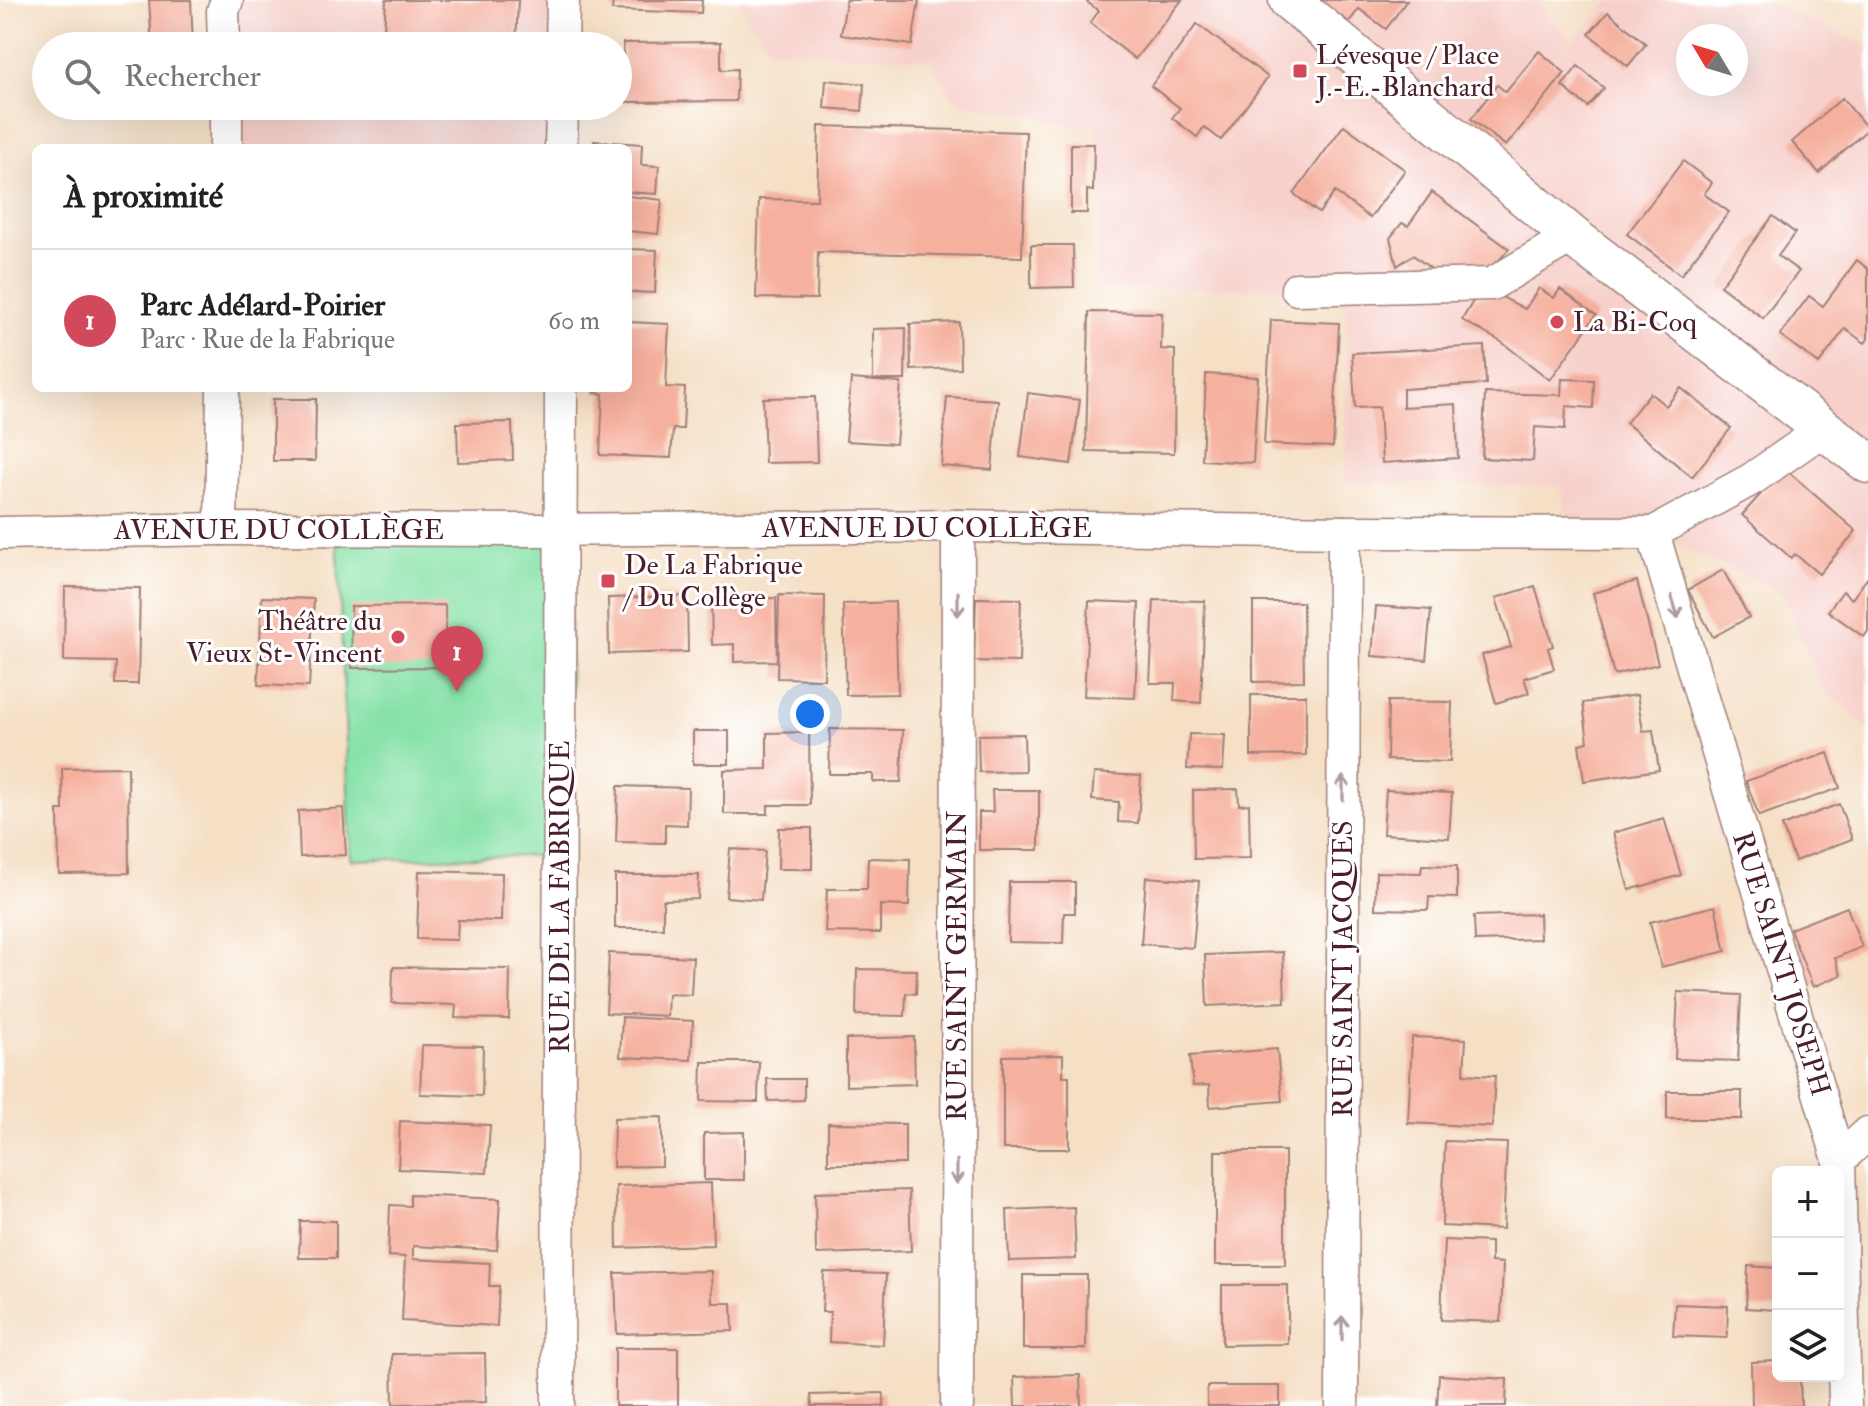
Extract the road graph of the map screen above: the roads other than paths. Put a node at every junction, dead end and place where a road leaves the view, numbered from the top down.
1 (227, 0) edge
2 (563, 0) edge
3 (1289, 0) edge
4 (224, 32) edge
5 (562, 32) edge
6 (226, 120) edge
7 (562, 120) edge
8 (226, 144) edge
9 (561, 144) edge
10 (1572, 236) junction
11 (1297, 289) dead end
12 (223, 392) edge
13 (561, 392) edge
14 (1824, 429) junction
15 (1868, 463) edge
16 (958, 526) junction
17 (221, 529) junction
18 (561, 530) junction
19 (1344, 532) junction
20 (0, 533) edge
21 (1653, 533) junction
22 (1868, 1133) edge
23 (1839, 1160) junction
24 (558, 1406) edge
25 (957, 1406) edge
26 (1342, 1406) edge
27 (1845, 1406) edge

1 - 4 street
2 - 5 street
3 - 10 street
6 - 8 street
7 - 9 street
10 - 11 street
10 - 14 street
12 - 17 street
13 - 18 street, RUE DE LA FABRIQUE
14 - 15 street
14 - 21 street, AVENUE DU COLLÈGE
16 - 18 street, AVENUE DU COLLÈGE
16 - 19 street, AVENUE DU COLLÈGE
16 -> 25 street, RUE SAINT GERMAIN
17 - 18 street, AVENUE DU COLLÈGE
17 - 20 street, AVENUE DU COLLÈGE
18 - 24 street, RUE DE LA FABRIQUE
19 - 21 street, AVENUE DU COLLÈGE
26 -> 19 street, RUE SAINT JACQUES
21 -> 23 street, RUE SAINT JOSEPH
22 - 23 street
23 - 27 street, RUE SAINT JOSEPH

